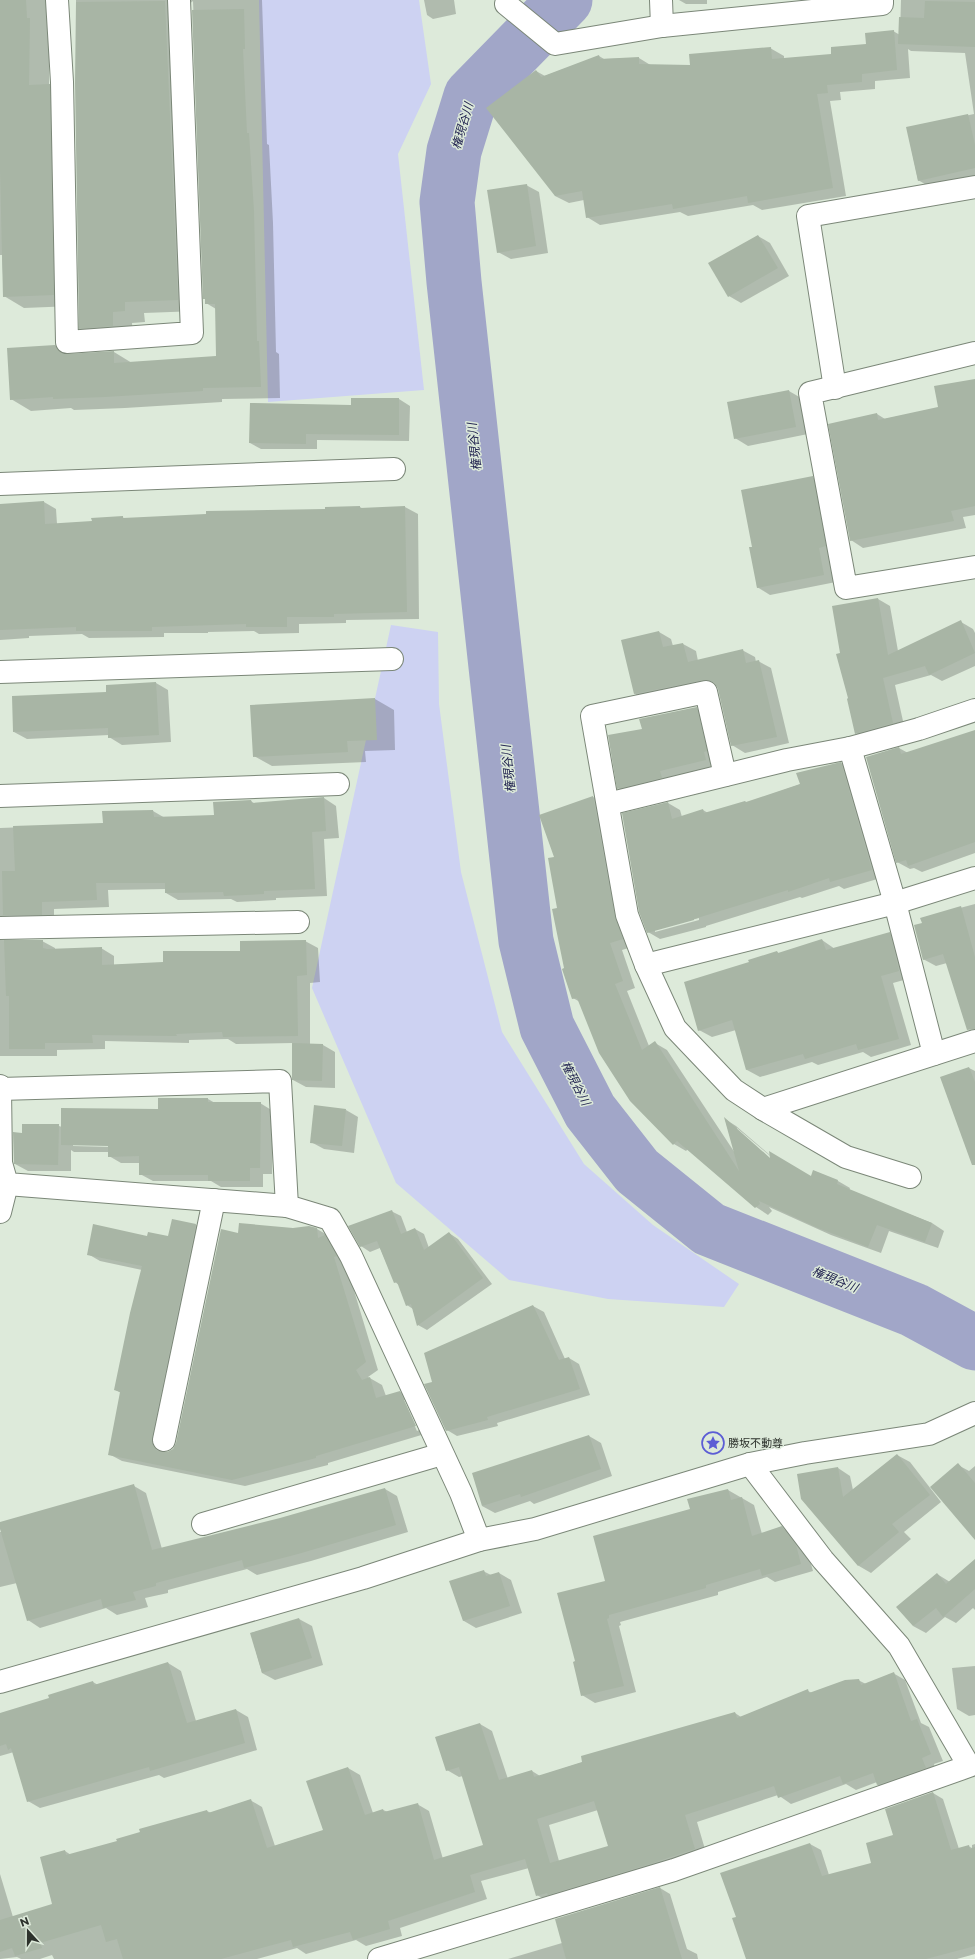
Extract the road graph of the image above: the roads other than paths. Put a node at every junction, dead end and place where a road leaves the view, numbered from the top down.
1 (57, 0) edge
2 (179, 0) edge
3 (661, 0) edge
4 (882, 0) edge
5 (506, 4) dead end
6 (662, 26) junction
7 (975, 188) edge
8 (975, 354) edge
9 (835, 388) junction
10 (394, 469) dead end
11 (0, 484) edge
12 (975, 567) edge
13 (392, 659) dead end
14 (0, 672) edge
15 (975, 710) edge
16 (850, 748) junction
17 (725, 776) junction
18 (338, 784) dead end
19 (0, 796) edge
20 (608, 804) junction
21 (975, 878) edge
22 (894, 903) junction
23 (298, 922) dead end
24 (0, 928) edge
25 (646, 965) junction
26 (975, 1041) edge
27 (934, 1054) junction
28 (0, 1086) edge
29 (0, 1090) edge
30 (763, 1109) junction
31 (0, 1163) edge
32 (910, 1177) dead end
33 (7, 1184) junction
34 (214, 1200) junction
35 (287, 1206) junction
36 (0, 1212) edge
37 (975, 1413) edge
38 (164, 1440) dead end
39 (442, 1454) junction
40 (750, 1464) junction
41 (203, 1524) dead end
42 (479, 1540) junction
43 (0, 1682) edge
44 (972, 1772) edge
45 (379, 1959) edge

1 - 2 street
3 - 6 street
4 - 6 street
5 - 6 street
7 - 9 street
8 - 9 street
9 - 12 street
10 - 11 street
13 - 14 street
15 - 16 street
16 - 17 street
16 - 22 street
17 - 20 street
17 - 20 street
18 - 19 street
20 - 25 street
21 - 22 street
22 - 25 street
22 - 27 street
23 - 24 street
25 - 30 street
26 - 27 street
27 - 30 street
28 - 29 street
29 - 31 street
29 - 35 street
30 - 32 street
31 - 33 street
33 - 34 street
33 - 36 street
34 - 35 street
34 - 38 street
35 - 39 street
37 - 40 street
39 - 41 street
39 - 42 street
40 - 42 street
40 - 44 street
42 - 43 street
44 - 45 street

